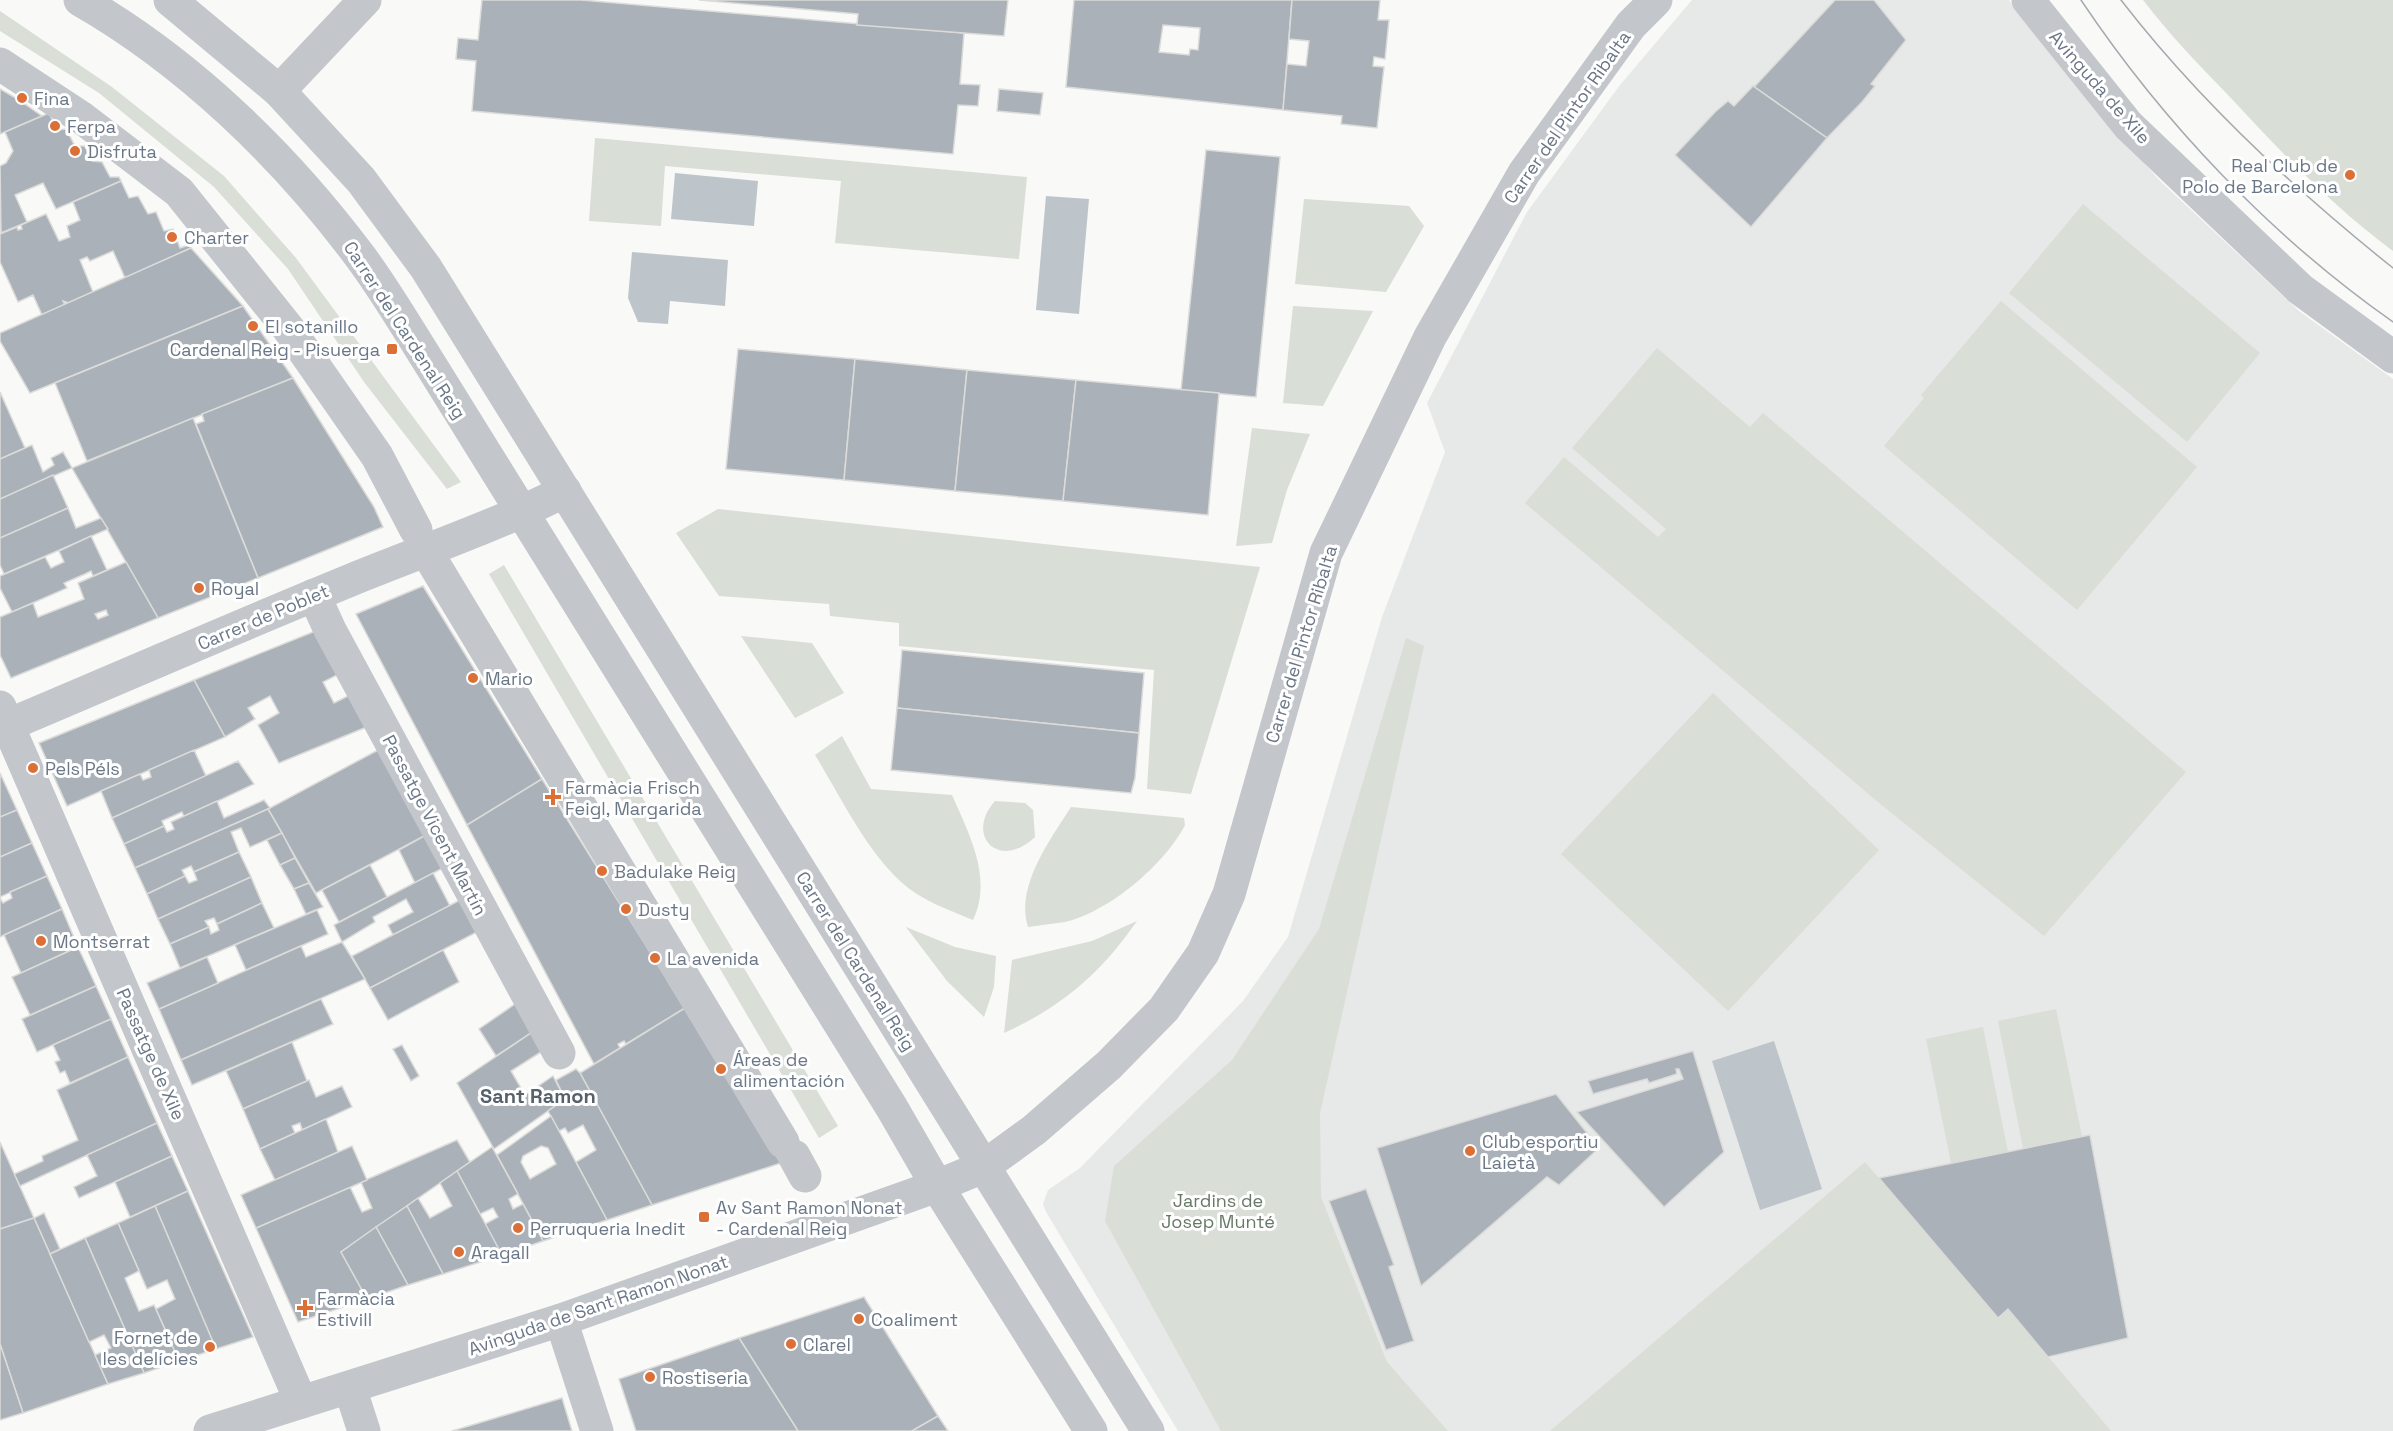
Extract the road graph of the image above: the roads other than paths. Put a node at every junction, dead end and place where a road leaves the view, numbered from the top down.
1 (80, 0) edge
2 (170, 0) edge
3 (365, 0) edge
4 (1656, 0) edge
5 (2028, 0) edge
6 (0, 64) edge
7 (279, 91) junction
8 (2393, 357) edge
9 (565, 491) junction
10 (521, 513) junction
11 (416, 530) dead end
12 (434, 564) dead end
13 (314, 595) junction
14 (4, 716) edge
15 (559, 1053) dead end
16 (794, 1158) dead end
17 (983, 1167) junction
18 (937, 1186) junction
19 (561, 1320) junction
20 (350, 1388) junction
21 (301, 1402) junction
22 (210, 1431) edge
23 (364, 1431) edge
24 (597, 1431) edge
25 (1091, 1431) edge
26 (1148, 1431) edge

1 - 10 street, Carrer del Cardenal Reig
2 - 7 street, Carrer del Cardenal Reig
3 - 7 street
4 - 17 street, Carrer del Pintor Ribalta
5 - 8 street, Avinguda de Xile
6 - 11 street
7 - 9 street, Carrer del Cardenal Reig
9 - 10 street
9 - 17 street, Carrer del Cardenal Reig
10 - 13 street, Carrer de Poblet
10 - 18 street, Carrer del Cardenal Reig
12 - 16 street
13 - 14 street, Carrer de Poblet
13 - 15 street, Passatge Vicent Martín
14 - 21 street, Passatge de Xile
17 - 18 street, Avinguda de Sant Ramon Nonat
17 - 26 street, Carrer del Cardenal Reig
18 - 19 street, Avinguda de Sant Ramon Nonat
18 - 25 street, Carrer del Cardenal Reig
19 - 20 street, Avinguda de Sant Ramon Nonat
19 - 24 street
20 - 21 street, Avinguda de Sant Ramon Nonat
20 - 23 street
21 - 22 street, Avinguda de Sant Ramon Nonat

